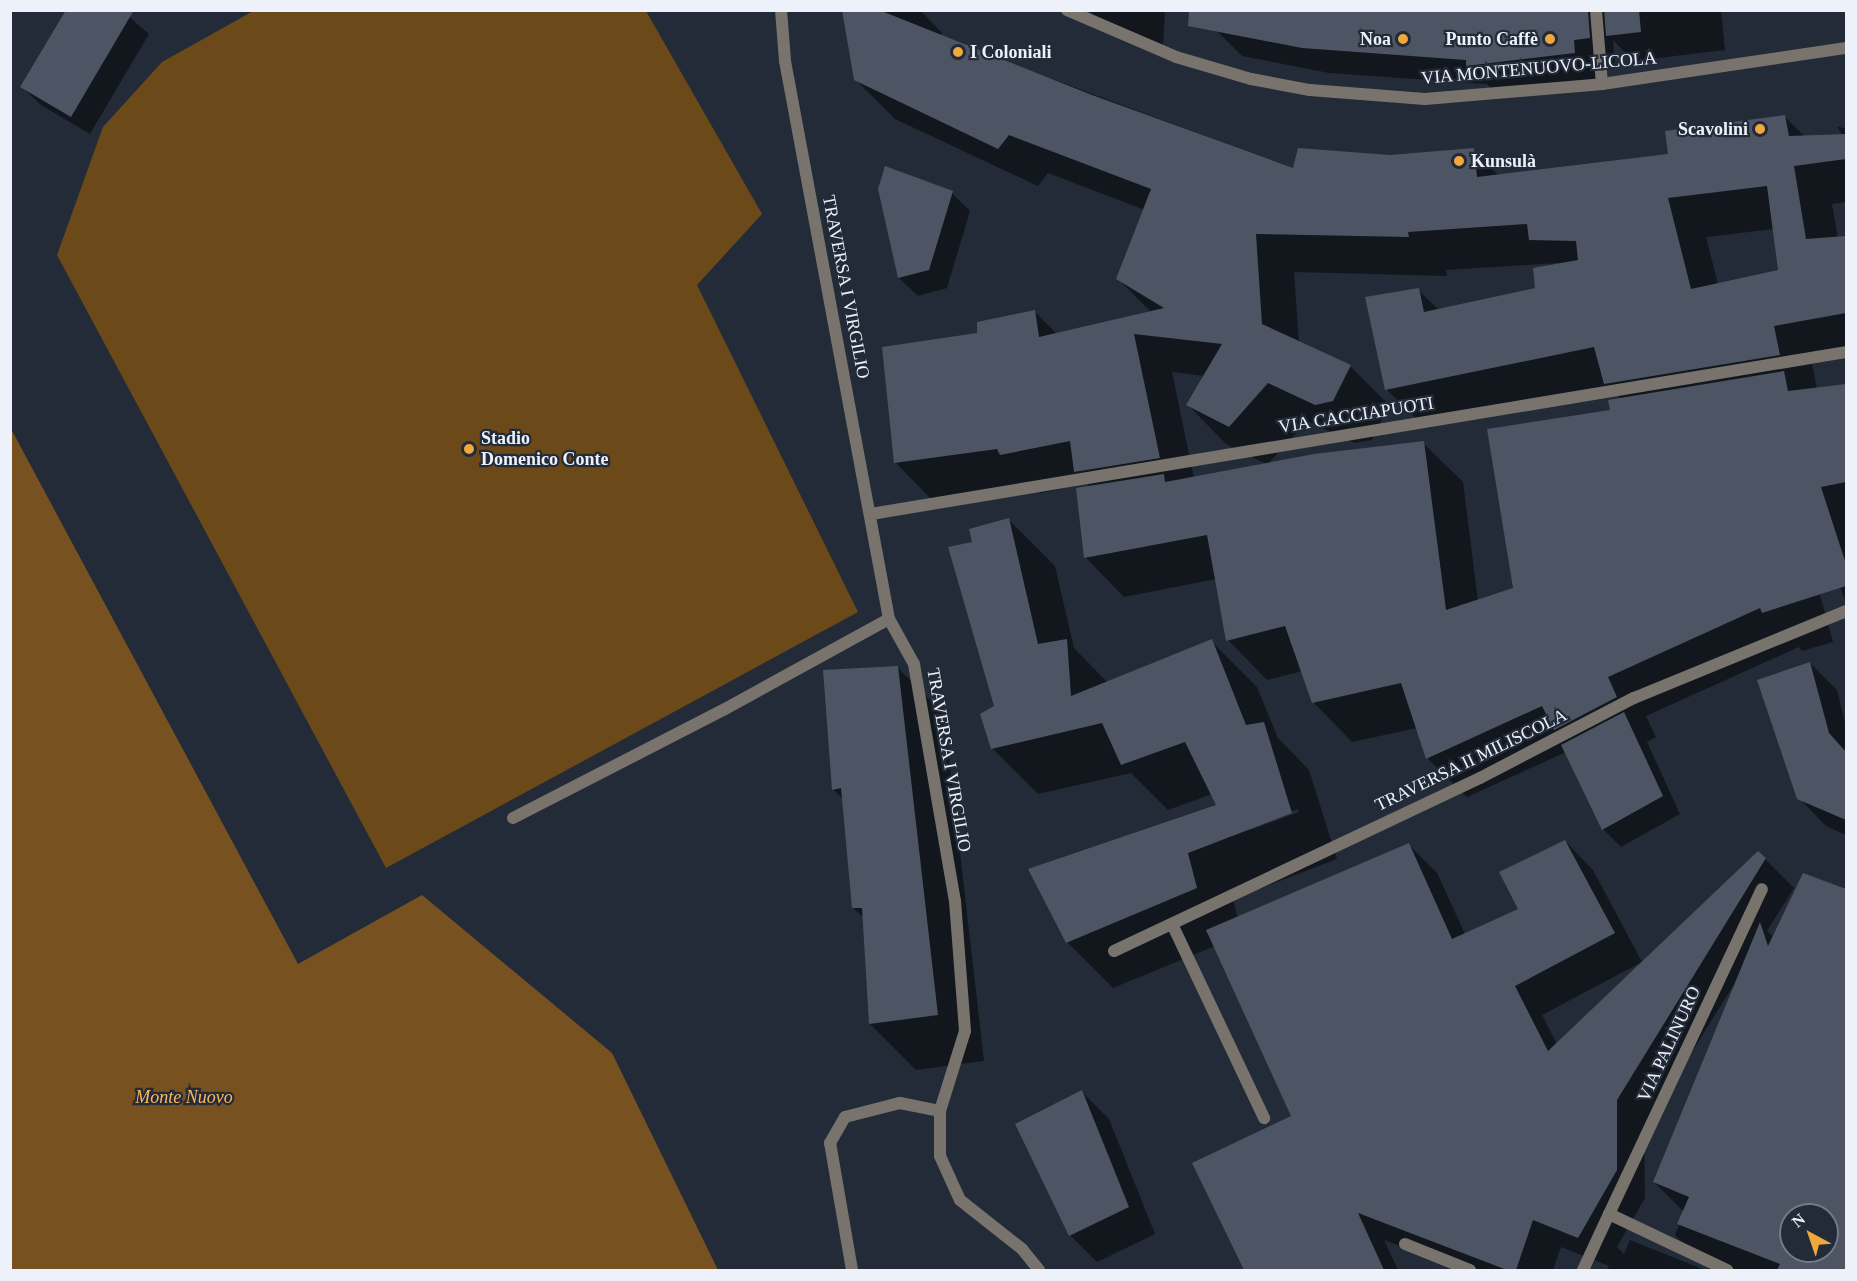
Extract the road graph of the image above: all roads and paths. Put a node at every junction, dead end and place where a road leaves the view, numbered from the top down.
1 (781, 10) edge
2 (1067, 10) edge
3 (1596, 10) edge
4 (1846, 48) edge
5 (1602, 84) junction
6 (1846, 352) edge
7 (871, 514) junction
8 (1846, 611) edge
9 (890, 619) junction
10 (513, 818) dead end
11 (1762, 889) dead end
12 (1172, 924) junction
13 (1114, 951) dead end
14 (940, 1112) junction
15 (1264, 1118) dead end
16 (1609, 1214) junction
17 (1405, 1244) dead end
18 (852, 1270) edge
19 (1039, 1270) edge
20 (1470, 1270) edge
21 (1583, 1270) edge
22 (1727, 1270) edge

1 - 7 street, TRAVERSA I VIRGILIO
2 - 5 street, VIA MONTENUOVO-LICOLA
3 - 5 street
4 - 5 street, VIA MONTENUOVO-LICOLA
6 - 7 street, VIA CACCIAPUOTI
7 - 9 street, TRAVERSA I VIRGILIO
8 - 12 street, TRAVERSA II MILISCOLA
9 - 10 street
9 - 14 street, TRAVERSA I VIRGILIO
11 - 16 street, VIA PALINURO
12 - 13 street, TRAVERSA II MILISCOLA
12 - 15 street
14 - 18 street
14 - 19 street, TRAVERSA I VIRGILIO
16 - 21 street, VIA PALINURO
16 - 22 street
17 - 20 street

